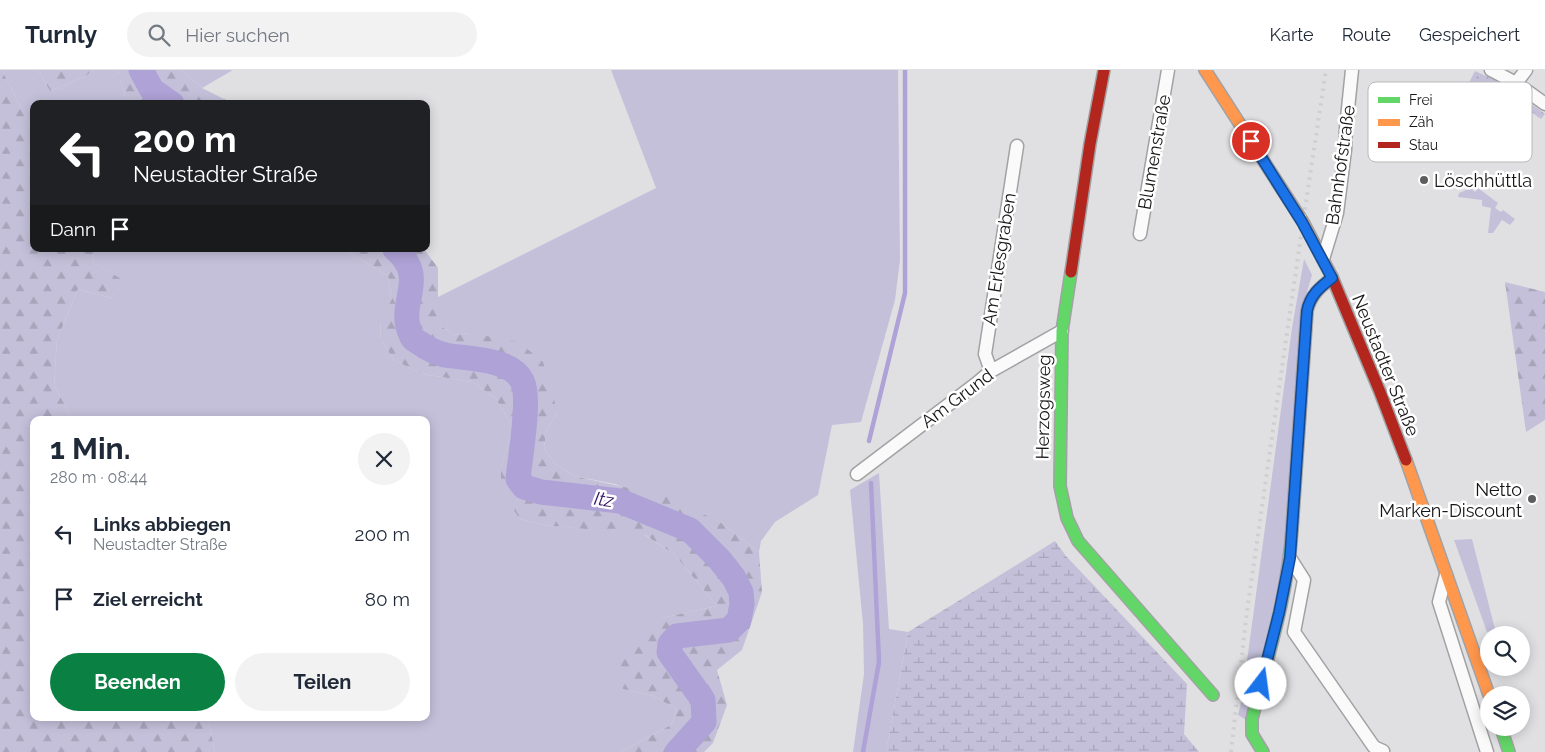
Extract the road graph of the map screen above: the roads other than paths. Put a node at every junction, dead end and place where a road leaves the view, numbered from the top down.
1 (1104, 70) edge
2 (1168, 70) edge
3 (1205, 70) edge
4 (1352, 70) edge
5 (1491, 70) edge
6 (1526, 70) edge
7 (1514, 82) edge
8 (1517, 82) edge
9 (1532, 95) edge
10 (1545, 104) edge
11 (1017, 146) dead end
12 (1140, 234) dead end
13 (1323, 259) junction
14 (1332, 278) junction
15 (1062, 331) junction
16 (991, 371) junction
17 (857, 474) dead end
18 (1290, 558) junction
19 (1446, 575) junction
20 (1486, 686) edge
21 (1213, 695) dead end
22 (1503, 736) edge
23 (1383, 751) edge
24 (1263, 752) edge
25 (1487, 752) edge
26 (1510, 752) edge

1 - 15 street, Herzogsweg
2 - 12 street, Blumenstraße
3 - 13 street, Neustadter Straße
4 - 13 street, Bahnhofstraße
5 - 7 street
6 - 8 street
9 - 10 street
11 - 16 street, Am Erlesgraben
13 - 14 street, Neustadter Straße
14 - 18 street
14 - 19 street, Neustadter Straße
15 - 16 street, Am Grund
15 - 21 street, Herzogsweg
16 - 17 street, Am Grund
18 - 23 street
18 - 24 street
19 - 20 street, Neustadter Straße
19 - 25 street
22 - 26 street

